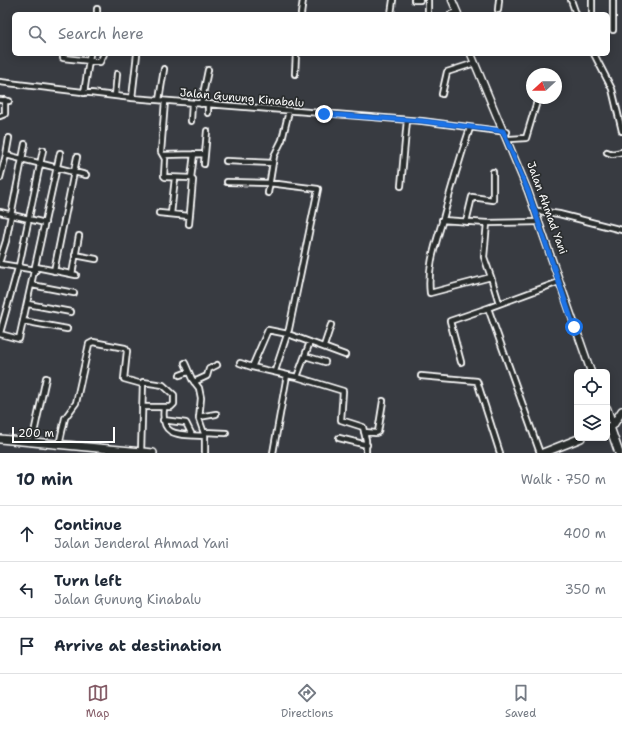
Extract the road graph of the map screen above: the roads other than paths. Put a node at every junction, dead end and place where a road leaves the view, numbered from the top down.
1 (303, 0) edge
2 (393, 0) edge
3 (414, 0) edge
4 (420, 0) edge
5 (428, 0) edge
6 (449, 0) edge
7 (452, 0) edge
8 (499, 0) edge
9 (571, 0) edge
10 (592, 0) edge
11 (613, 0) edge
12 (498, 10) dead end
13 (301, 12) edge
14 (391, 12) edge
15 (428, 12) edge
16 (454, 12) edge
17 (455, 12) edge
18 (575, 12) edge
19 (592, 12) edge
20 (613, 30) dead end
21 (63, 56) edge
22 (90, 56) edge
23 (103, 56) edge
24 (137, 56) edge
25 (296, 56) edge
26 (472, 56) edge
27 (476, 56) edge
28 (595, 56) edge
29 (89, 60) junction
30 (475, 63) junction
31 (164, 69) dead end
32 (208, 70) dead end
33 (117, 74) dead end
34 (295, 74) dead end
35 (0, 82) edge
36 (84, 93) junction
37 (442, 94) dead end
38 (115, 96) junction
39 (132, 98) junction
40 (4, 100) edge
41 (159, 100) junction
42 (165, 101) junction
43 (192, 103) junction
44 (201, 104) junction
45 (208, 104) junction
46 (536, 104) edge
47 (619, 109) edge
48 (288, 110) junction
49 (208, 113) dead end
50 (0, 116) edge
51 (408, 120) junction
52 (191, 121) dead end
53 (470, 128) junction
54 (207, 131) dead end
55 (622, 131) edge
56 (505, 132) junction
57 (9, 138) dead end
58 (510, 139) junction
59 (25, 144) dead end
60 (43, 150) dead end
61 (607, 152) dead end
62 (622, 152) edge
63 (60, 153) dead end
64 (194, 154) junction
65 (204, 154) junction
66 (6, 155) junction
67 (163, 155) junction
68 (77, 157) dead end
69 (23, 158) junction
70 (226, 161) dead end
71 (40, 163) junction
72 (204, 164) dead end
73 (273, 164) junction
74 (56, 168) junction
75 (74, 172) junction
76 (493, 172) dead end
77 (86, 174) dead end
78 (0, 178) edge
79 (175, 178) junction
80 (191, 178) junction
81 (227, 182) dead end
82 (269, 182) junction
83 (402, 186) dead end
84 (268, 193) dead end
85 (538, 211) junction
86 (0, 212) edge
87 (159, 213) dead end
88 (171, 214) junction
89 (11, 215) junction
90 (189, 216) junction
91 (28, 219) junction
92 (442, 220) junction
93 (466, 222) junction
94 (539, 222) junction
95 (45, 223) junction
96 (487, 223) junction
97 (189, 224) dead end
98 (622, 230) edge
99 (79, 236) dead end
100 (75, 255) junction
101 (96, 258) dead end
102 (0, 260) edge
103 (0, 264) edge
104 (18, 267) junction
105 (36, 268) junction
106 (54, 271) junction
107 (491, 277) junction
108 (559, 282) junction
109 (32, 286) junction
110 (74, 293) dead end
111 (499, 303) junction
112 (28, 304) junction
113 (488, 308) junction
114 (71, 312) dead end
115 (23, 321) junction
116 (332, 325) dead end
117 (576, 326) junction
118 (66, 329) dead end
119 (0, 334) edge
120 (288, 334) junction
121 (310, 342) junction
122 (324, 346) junction
123 (346, 355) dead end
124 (305, 356) junction
125 (325, 362) dead end
126 (461, 362) dead end
127 (185, 363) dead end
128 (240, 363) dead end
129 (217, 365) dead end
130 (252, 367) junction
131 (590, 369) edge
132 (593, 369) edge
133 (275, 371) junction
134 (188, 372) junction
135 (180, 375) dead end
136 (287, 375) junction
137 (420, 376) dead end
138 (297, 377) junction
139 (46, 378) dead end
140 (194, 382) junction
141 (142, 384) junction
142 (383, 401) dead end
143 (142, 407) junction
144 (164, 408) junction
145 (622, 412) edge
146 (216, 414) dead end
147 (199, 417) junction
148 (163, 420) junction
149 (610, 427) edge
150 (364, 432) junction
151 (226, 433) dead end
152 (204, 434) junction
153 (192, 435) junction
154 (339, 438) dead end
155 (0, 439) edge
156 (574, 441) edge
157 (32, 442) junction
158 (59, 445) junction
159 (367, 445) junction
160 (109, 451) edge
161 (138, 452) edge
162 (153, 453) edge
163 (205, 453) edge
164 (273, 453) edge
165 (366, 453) edge
166 (500, 453) edge
167 (540, 453) edge
168 (543, 453) edge
169 (619, 453) edge

1 - 13 street
2 - 14 street
3 - 4 street
5 - 15 street
6 - 16 main road
7 - 17 main road
8 - 12 street
9 - 18 street
10 - 19 street
11 - 20 street
21 - 29 street
22 - 29 street
23 - 29 street
24 - 39 street
25 - 34 street
26 - 30 main road
27 - 56 main road, Jalan Ahmad Yani
28 - 47 street
29 - 36 street
30 - 37 street
30 - 56 main road
31 - 41 street
32 - 44 street
33 - 38 street
35 - 36 street, Jalan Gunung Kinabalu
36 - 38 street, Jalan Gunung Kinabalu
38 - 39 street, Jalan Gunung Kinabalu
39 - 41 street, Jalan Gunung Kinabalu
40 - 50 street
41 - 42 street, Jalan Gunung Kinabalu
42 - 43 street, Jalan Gunung Kinabalu
42 - 67 street
43 - 44 street, Jalan Gunung Kinabalu
43 - 52 street
44 - 45 street, Jalan Gunung Kinabalu
45 - 48 street, Jalan Gunung Kinabalu
45 - 49 street
46 - 58 street
47 - 55 street
48 - 51 street, Jalan Gunung Kinabalu
48 - 73 street
51 - 53 street, Jalan Gunung Kinabalu
51 - 83 street
53 - 56 street, Jalan Gunung Kinabalu
53 - 92 street
54 - 65 street
56 - 58 main road, Jalan Ahmad Yani
56 - 94 main road
57 - 66 street
58 - 85 main road, Jalan Ahmad Yani
59 - 69 street
60 - 71 street
61 - 62 street
63 - 74 street
64 - 65 street
64 - 67 street
64 - 80 street
65 - 72 street
66 - 69 street
66 - 78 street
67 - 79 street
68 - 75 street
69 - 71 street
69 - 89 street
70 - 73 street
71 - 74 street
71 - 91 street
73 - 82 street
74 - 75 street
74 - 95 street
75 - 77 street
75 - 106 street
76 - 93 street
79 - 80 street
79 - 88 street
80 - 90 street
81 - 82 street
82 - 84 street
82 - 120 street
85 - 98 street
85 - 117 main road, Jalan Ahmad Yani
86 - 89 street
87 - 88 street
88 - 90 street
89 - 91 street
89 - 102 street
90 - 97 street
91 - 95 street
91 - 104 street
92 - 93 street
92 - 107 street
93 - 96 street
94 - 96 street
94 - 108 main road
95 - 105 street
96 - 107 street
99 - 100 street
100 - 101 street
100 - 106 street
103 - 104 street
104 - 105 street
104 - 119 street
105 - 106 street
105 - 109 street
107 - 111 street
108 - 111 street
108 - 117 main road
109 - 110 street
109 - 112 street
111 - 113 street
112 - 114 street
112 - 115 street
113 - 126 street
113 - 167 street
115 - 118 street
115 - 119 street
116 - 122 street
117 - 131 main road
117 - 132 main road, Jalan Ahmad Yani
120 - 121 street
120 - 130 street
120 - 133 street
121 - 122 street
121 - 124 street
122 - 123 street
124 - 125 street
124 - 138 street
127 - 134 street
128 - 130 street
129 - 140 street
130 - 133 street
133 - 136 street
134 - 135 street
134 - 140 street
136 - 138 street
136 - 164 street
137 - 166 street
138 - 150 street
139 - 157 street
140 - 147 street
141 - 143 street
141 - 144 street
141 - 158 street
142 - 150 street
143 - 144 street
143 - 161 street
144 - 148 street
145 - 149 highway
146 - 147 street
147 - 152 street
148 - 153 street
148 - 153 street
149 - 169 highway
150 - 159 street
151 - 152 street
152 - 153 street
152 - 163 street
154 - 159 street
155 - 157 highway
156 - 168 highway
157 - 158 highway
158 - 160 highway
159 - 165 street
160 - 161 highway
161 - 162 highway

